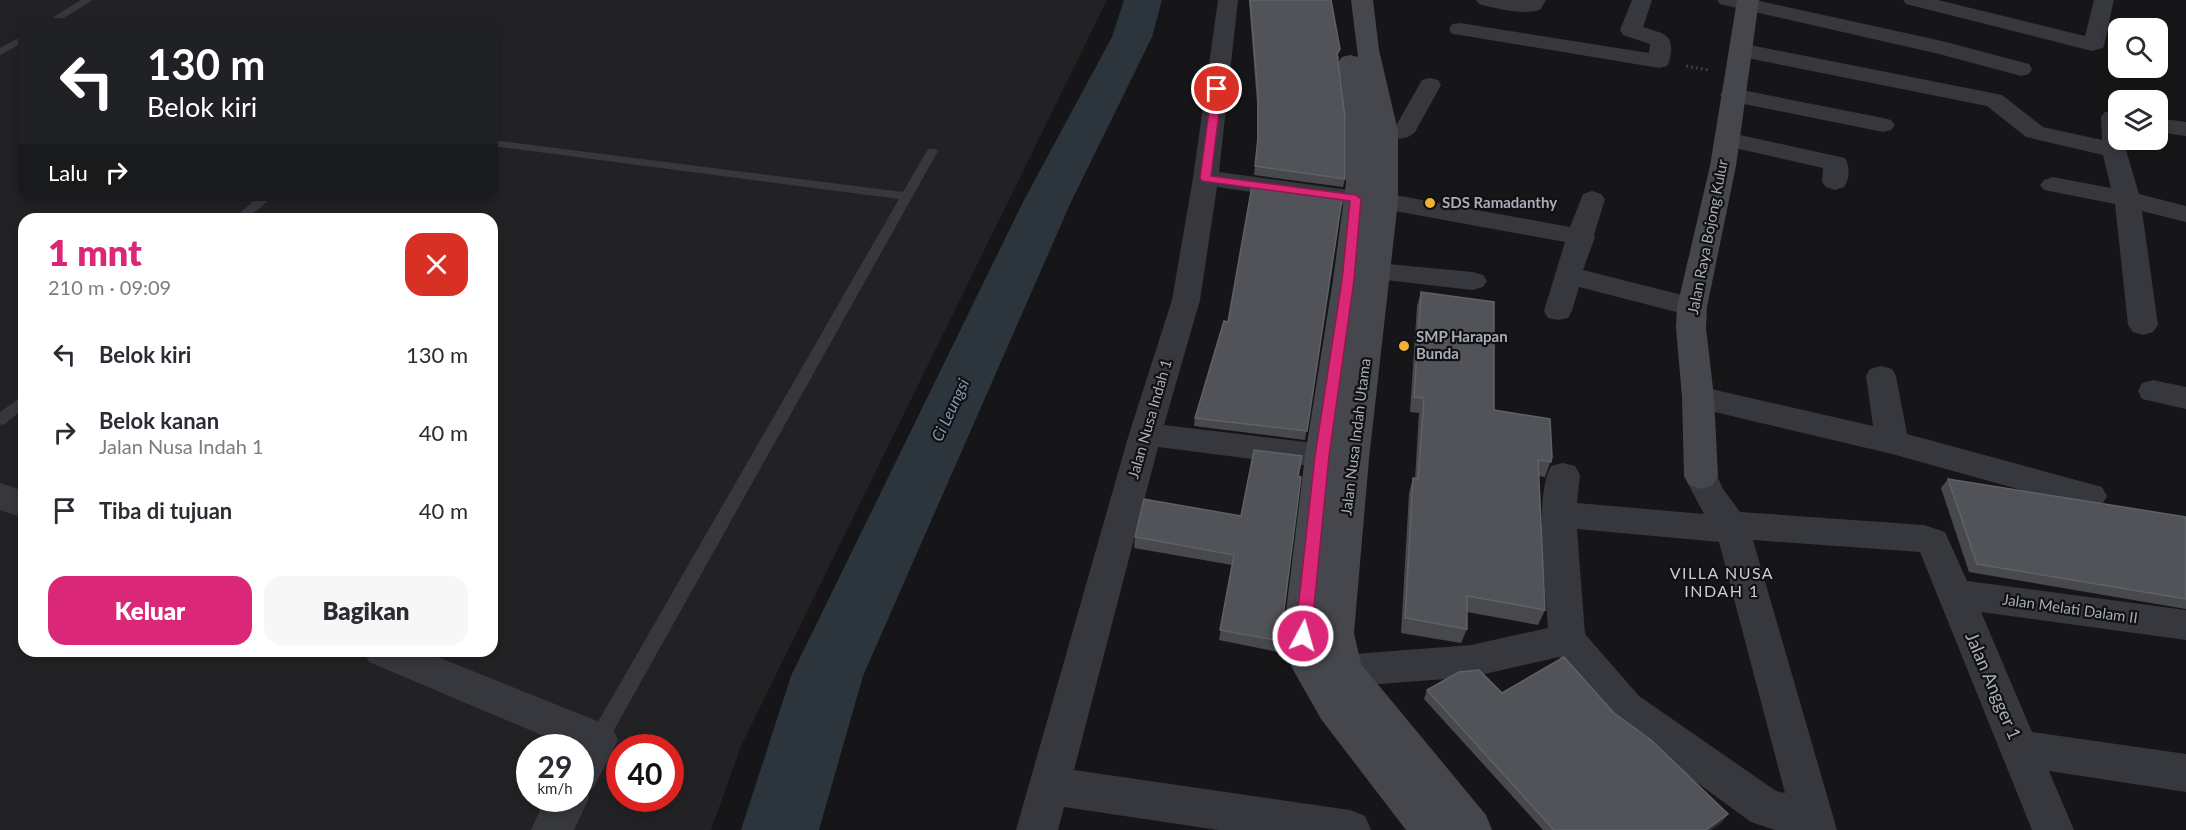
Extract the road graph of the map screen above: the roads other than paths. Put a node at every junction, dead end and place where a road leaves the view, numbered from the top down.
1 (88, 0) edge
2 (1228, 0) edge
3 (1298, 0) edge
4 (1317, 0) edge
5 (1344, 0) edge
6 (1362, 0) edge
7 (1486, 0) edge
8 (1536, 0) edge
9 (1642, 0) edge
10 (1913, 0) edge
11 (2104, 0) edge
12 (1741, 2) edge
13 (2044, 12) dead end
14 (57, 18) edge
15 (2096, 26) junction
16 (1461, 27) dead end
17 (18, 42) edge
18 (1942, 48) junction
19 (0, 52) edge
20 (2021, 69) dead end
21 (1736, 73) junction
22 (1430, 85) dead end
23 (1947, 91) junction
24 (1847, 118) junction
25 (1883, 126) dead end
26 (2168, 126) edge
27 (2186, 129) edge
28 (1385, 131) junction
29 (1726, 139) junction
30 (498, 144) edge
31 (2108, 149) edge
32 (932, 150) dead end
33 (2114, 150) edge
34 (1206, 178) junction
35 (2053, 185) dead end
36 (906, 196) junction
37 (1592, 199) dead end
38 (2127, 199) junction
39 (1370, 200) junction
40 (261, 201) edge
41 (246, 213) edge
42 (2186, 214) edge
43 (1581, 237) junction
44 (1377, 272) junction
45 (1568, 275) junction
46 (1473, 281) dead end
47 (1692, 307) junction
48 (1558, 311) dead end
49 (2143, 325) dead end
50 (1881, 376) dead end
51 (2152, 391) dead end
52 (1698, 397) junction
53 (2186, 398) edge
54 (18, 405) edge
55 (0, 420) edge
56 (1145, 434) junction
57 (1892, 442) junction
58 (1337, 458) junction
59 (1563, 475) dead end
60 (1701, 476) joint
61 (0, 496) edge
62 (2090, 496) dead end
63 (18, 503) edge
64 (1559, 514) junction
65 (1732, 528) junction
66 (1955, 594) junction
67 (2186, 625) edge
68 (1567, 639) junction
69 (397, 657) edge
70 (1342, 671) junction
71 (598, 740) junction
72 (594, 748) edge
73 (2019, 748) junction
74 (2186, 773) edge
75 (1048, 785) junction
76 (561, 812) edge
77 (1814, 825) edge
78 (552, 830) edge
79 (1037, 830) edge
80 (1350, 830) edge
81 (1433, 830) edge
82 (1470, 830) edge
83 (2053, 830) edge

1 - 14 lane
2 - 34 street, Jalan Nusa Indah 1
3 - 4 street
5 - 39 street, Jalan Nusa Indah Utama
6 - 28 street, Jalan Nusa Indah Utama
7 - 8 street
9 - 16 street
10 - 15 street
11 - 15 street
12 - 18 street
12 - 21 street, Jalan Raya Bojong Kulur
13 - 15 street
17 - 19 lane
18 - 20 street
18 - 23 street
21 - 23 street
21 - 24 street
21 - 29 street, Jalan Raya Bojong Kulur
22 - 28 street
23 - 31 street
24 - 25 street
24 - 29 street
26 - 27 street
28 - 39 street, Jalan Nusa Indah Utama
29 - 47 street, Jalan Raya Bojong Kulur
30 - 36 lane
32 - 36 lane
33 - 38 street
34 - 39 street
34 - 56 street, Jalan Nusa Indah 1
35 - 38 street
36 - 71 lane
37 - 43 street
38 - 42 street
38 - 49 street
39 - 43 street
39 - 44 street, Jalan Nusa Indah Utama
39 - 58 street, Jalan Nusa Indah Utama
40 - 41 lane
43 - 45 street
44 - 46 street
44 - 58 street, Jalan Nusa Indah Utama
45 - 47 street
45 - 48 street
47 - 52 street, Jalan Raya Bojong Kulur
50 - 57 street
51 - 53 street
52 - 57 street
52 - 60 street, Jalan Raya Bojong Kulur
54 - 55 lane
56 - 58 street
56 - 75 street, Jalan Nusa Indah 1
57 - 62 street
58 - 70 street, Jalan Nusa Indah Utama
58 - 81 street, Jalan Nusa Indah Utama
59 - 64 street
60 - 65 street
61 - 63 street
64 - 65 street
64 - 68 street
65 - 66 street, Jalan Angger 1
65 - 77 street
66 - 67 street, Jalan Melati Dalam II
66 - 73 street, Jalan Angger 1
68 - 70 street
68 - 77 street
69 - 71 street
70 - 82 street, Jalan Nusa Indah Utama
71 - 72 street
73 - 74 street
73 - 83 street, Jalan Angger 1
75 - 79 street, Jalan Nusa Indah 1
75 - 80 street
76 - 78 street

